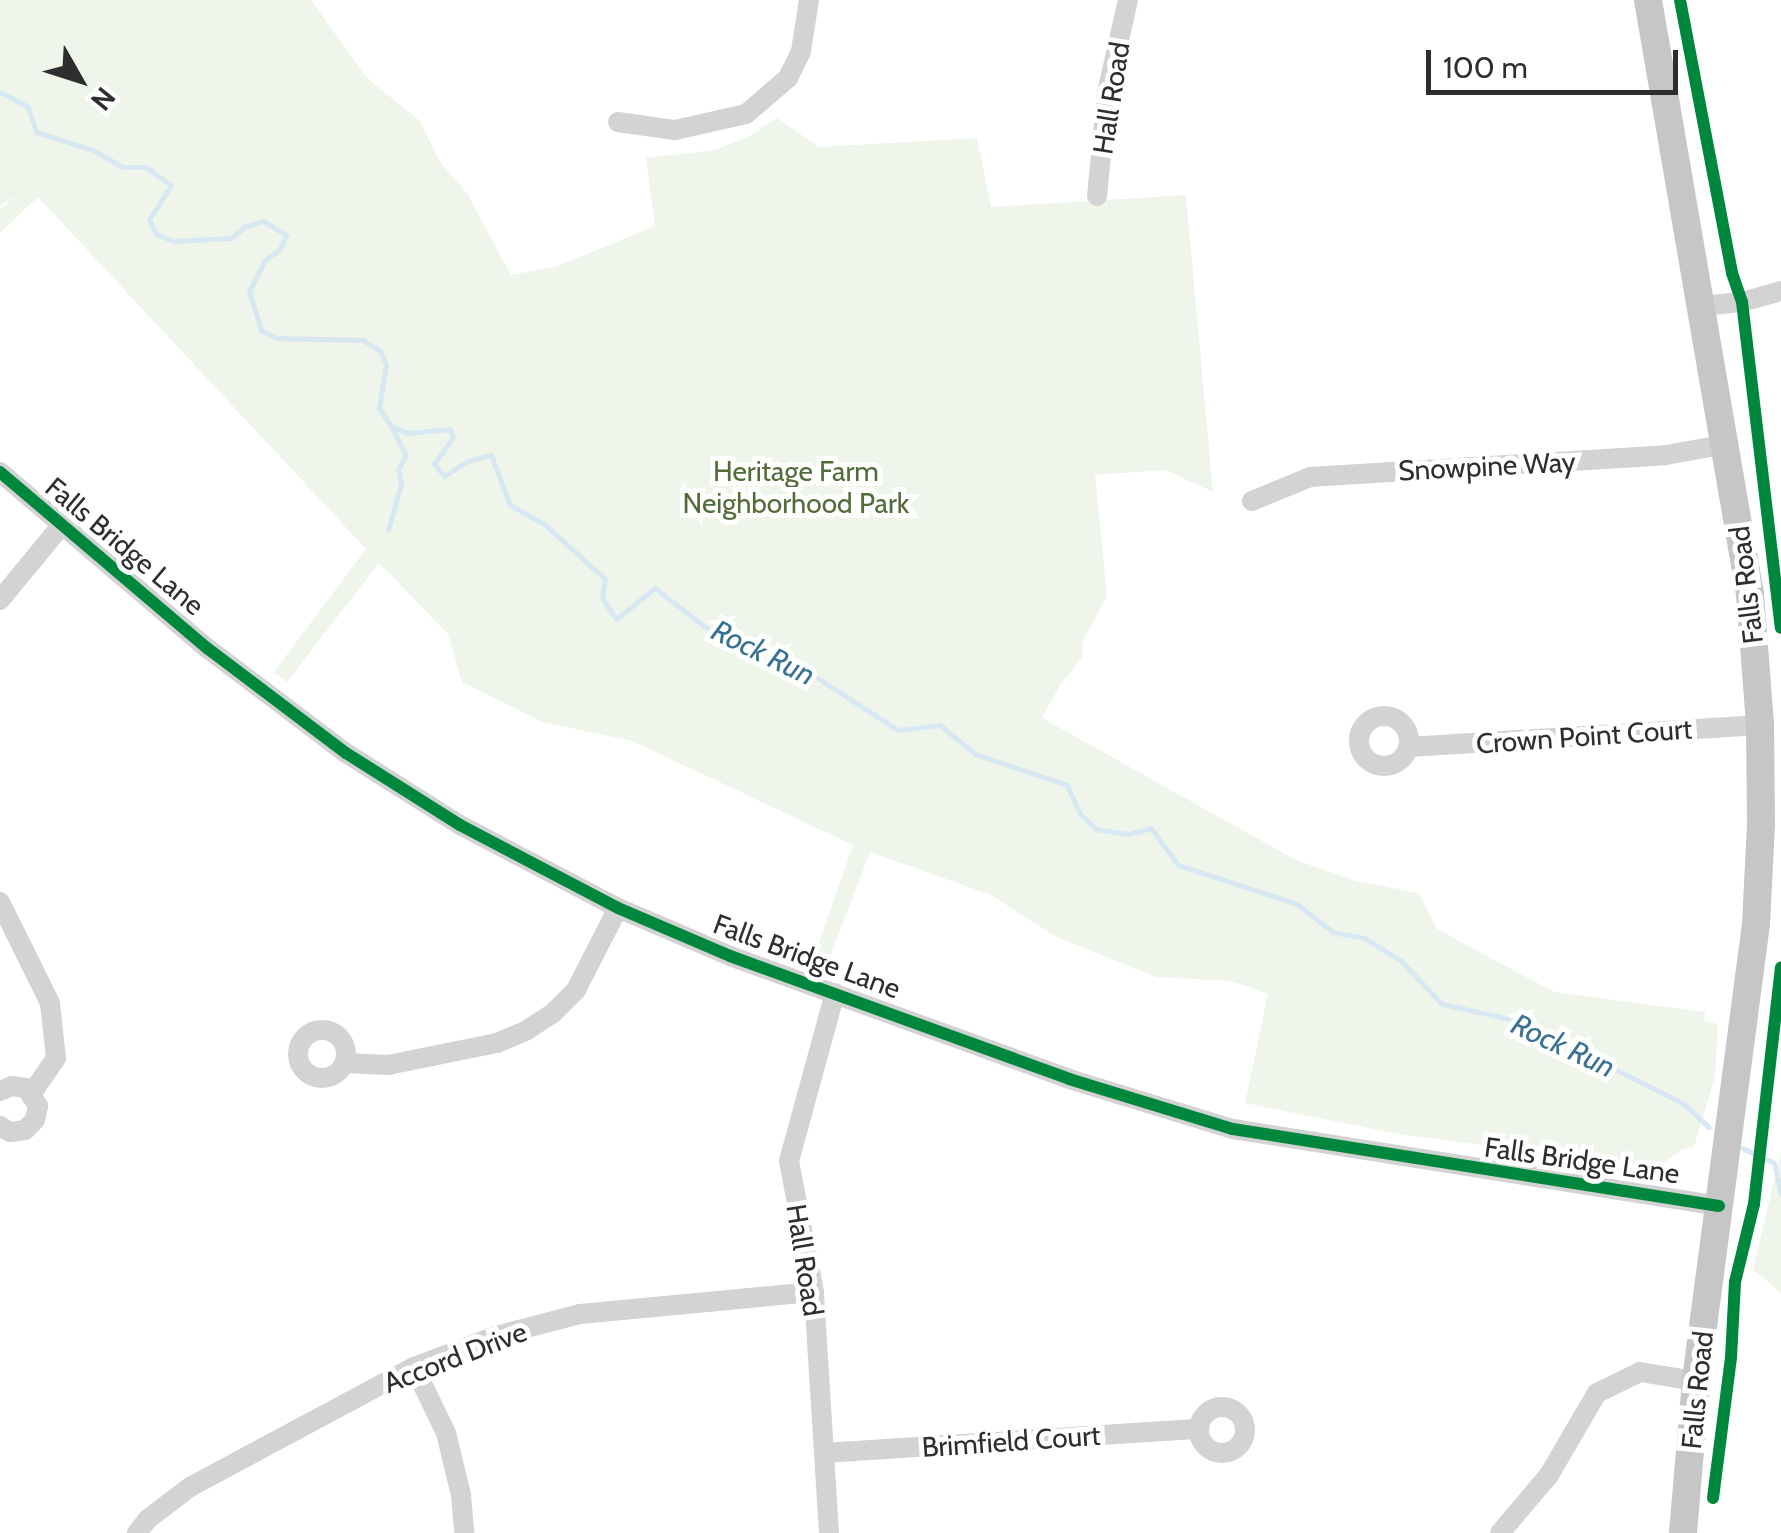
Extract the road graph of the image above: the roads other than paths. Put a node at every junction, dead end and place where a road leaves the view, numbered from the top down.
1 (808, 0) edge
2 (1128, 0) edge
3 (1648, 0) edge
4 (618, 122) dead end
5 (1097, 196) dead end
6 (1781, 291) edge
7 (1700, 306) junction
8 (1726, 444) junction
9 (0, 472) edge
10 (1252, 500) dead end
11 (61, 526) junction
12 (0, 600) edge
13 (1760, 725) junction
14 (1409, 747) dead end
15 (0, 902) edge
16 (618, 908) junction
17 (835, 994) junction
18 (345, 1063) dead end
19 (0, 1092) edge
20 (32, 1093) junction
21 (0, 1126) edge
22 (1719, 1206) junction
23 (814, 1292) junction
24 (414, 1367) junction
25 (1696, 1381) junction
26 (1199, 1429) dead end
27 (824, 1453) junction
28 (137, 1533) edge
29 (464, 1533) edge
30 (829, 1533) edge
31 (1500, 1533) edge
32 (1684, 1533) edge

1 - 4 street
2 - 5 street, Hall Road
3 - 7 main road, Falls Road
6 - 7 street
7 - 8 main road, Falls Road
8 - 10 street, Snowpine Way
8 - 13 main road, Falls Road
9 - 11 street, Falls Bridge Lane
11 - 12 street
11 - 16 street, Falls Bridge Lane
13 - 14 street, Crown Point Court
13 - 22 main road, Falls Road
15 - 20 street
16 - 17 street, Falls Bridge Lane
16 - 18 street
17 - 22 street, Falls Bridge Lane
17 - 23 street, Hall Road
19 - 20 street
20 - 21 street
22 - 25 main road, Falls Road
23 - 24 street, Accord Drive
23 - 27 street, Hall Road
24 - 28 street, Accord Drive
24 - 29 street
25 - 31 street
25 - 32 main road, Falls Road
26 - 27 street, Brimfield Court
27 - 30 street, Hall Road

